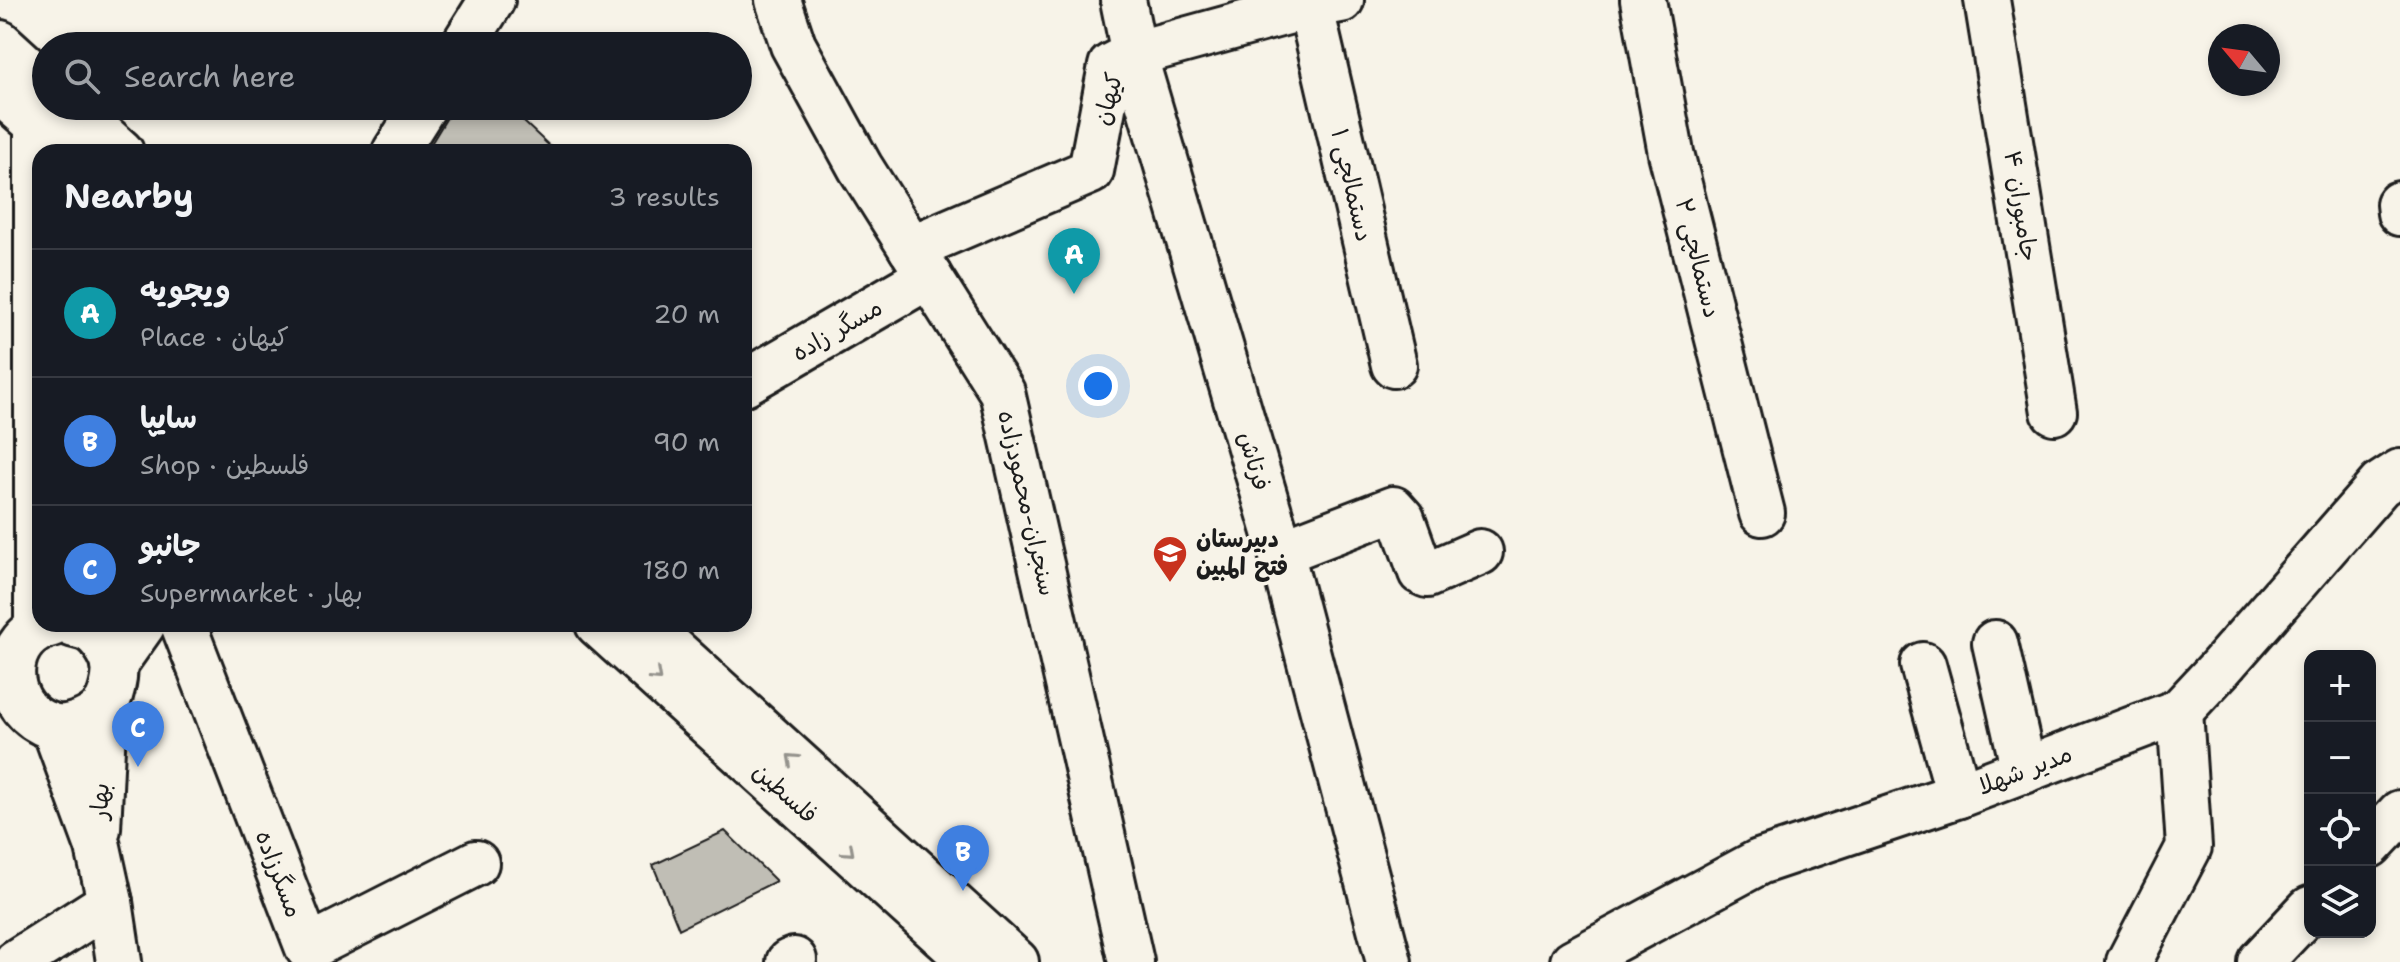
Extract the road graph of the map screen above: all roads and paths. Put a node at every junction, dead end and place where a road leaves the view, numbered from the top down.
1 (492, 0) edge
2 (778, 0) edge
3 (1123, 0) edge
4 (1643, 0) edge
5 (1987, 0) edge
6 (1320, 2) edge
7 (472, 32) edge
8 (0, 43) edge
9 (1134, 54) junction
10 (32, 85) edge
11 (0, 92) edge
12 (32, 106) edge
13 (56, 120) edge
14 (61, 120) edge
15 (415, 120) edge
16 (56, 144) edge
17 (105, 144) edge
18 (400, 144) edge
19 (920, 262) junction
20 (1394, 365) dead end
21 (752, 378) edge
22 (2054, 412) dead end
23 (2400, 472) edge
24 (1762, 513) dead end
25 (1281, 552) junction
26 (1480, 552) dead end
27 (50, 632) edge
28 (59, 632) edge
29 (137, 632) edge
30 (186, 632) edge
31 (607, 632) edge
32 (654, 632) edge
33 (1995, 643) dead end
34 (114, 665) junction
35 (1923, 665) dead end
36 (104, 707) junction
37 (2180, 711) junction
38 (54, 727) junction
39 (2024, 771) junction
40 (1959, 795) junction
41 (2400, 813) edge
42 (2376, 839) edge
43 (98, 847) junction
44 (476, 863) dead end
45 (110, 902) junction
46 (2304, 915) edge
47 (16, 962) edge
48 (119, 962) edge
49 (972, 962) edge
50 (1016, 962) edge
51 (1131, 962) edge
52 (1389, 962) edge
53 (1573, 962) edge
54 (2129, 962) edge
55 (2260, 962) edge

1 - 7 street
2 - 19 street, سنجران-محمودزاده
3 - 9 street, فرتاش
4 - 24 street, دستمالچی ۲
5 - 22 street, جامبوران ۴
6 - 9 street, کیهان
6 - 20 street, دستمالچی ۱
8 - 10 street
9 - 19 street, کیهان
9 - 25 street, فرتاش
11 - 12 street
13 - 16 street
14 - 17 street
15 - 18 street
19 - 21 street, مسگر زاده
19 - 51 street, سنجران-محمودزاده
23 - 37 street, مدیر شهلا
25 - 26 street
25 - 52 street, فرتاش
27 - 38 street
28 - 34 street
29 - 34 street
30 - 44 street, مسگرزاده
31 -> 49 street, فلسطین
50 -> 32 street
33 - 39 street
34 - 36 street
35 - 40 street
36 - 38 street
36 - 43 street, بهار
37 - 39 street, مدیر شهلا
37 - 54 street
38 - 43 street, بهار
39 - 40 street, مدیر شهلا
40 - 53 street, مدیر شهلا
41 - 42 street
43 - 45 street, بهار
45 - 47 street
45 - 48 street, بهار
46 - 55 street

